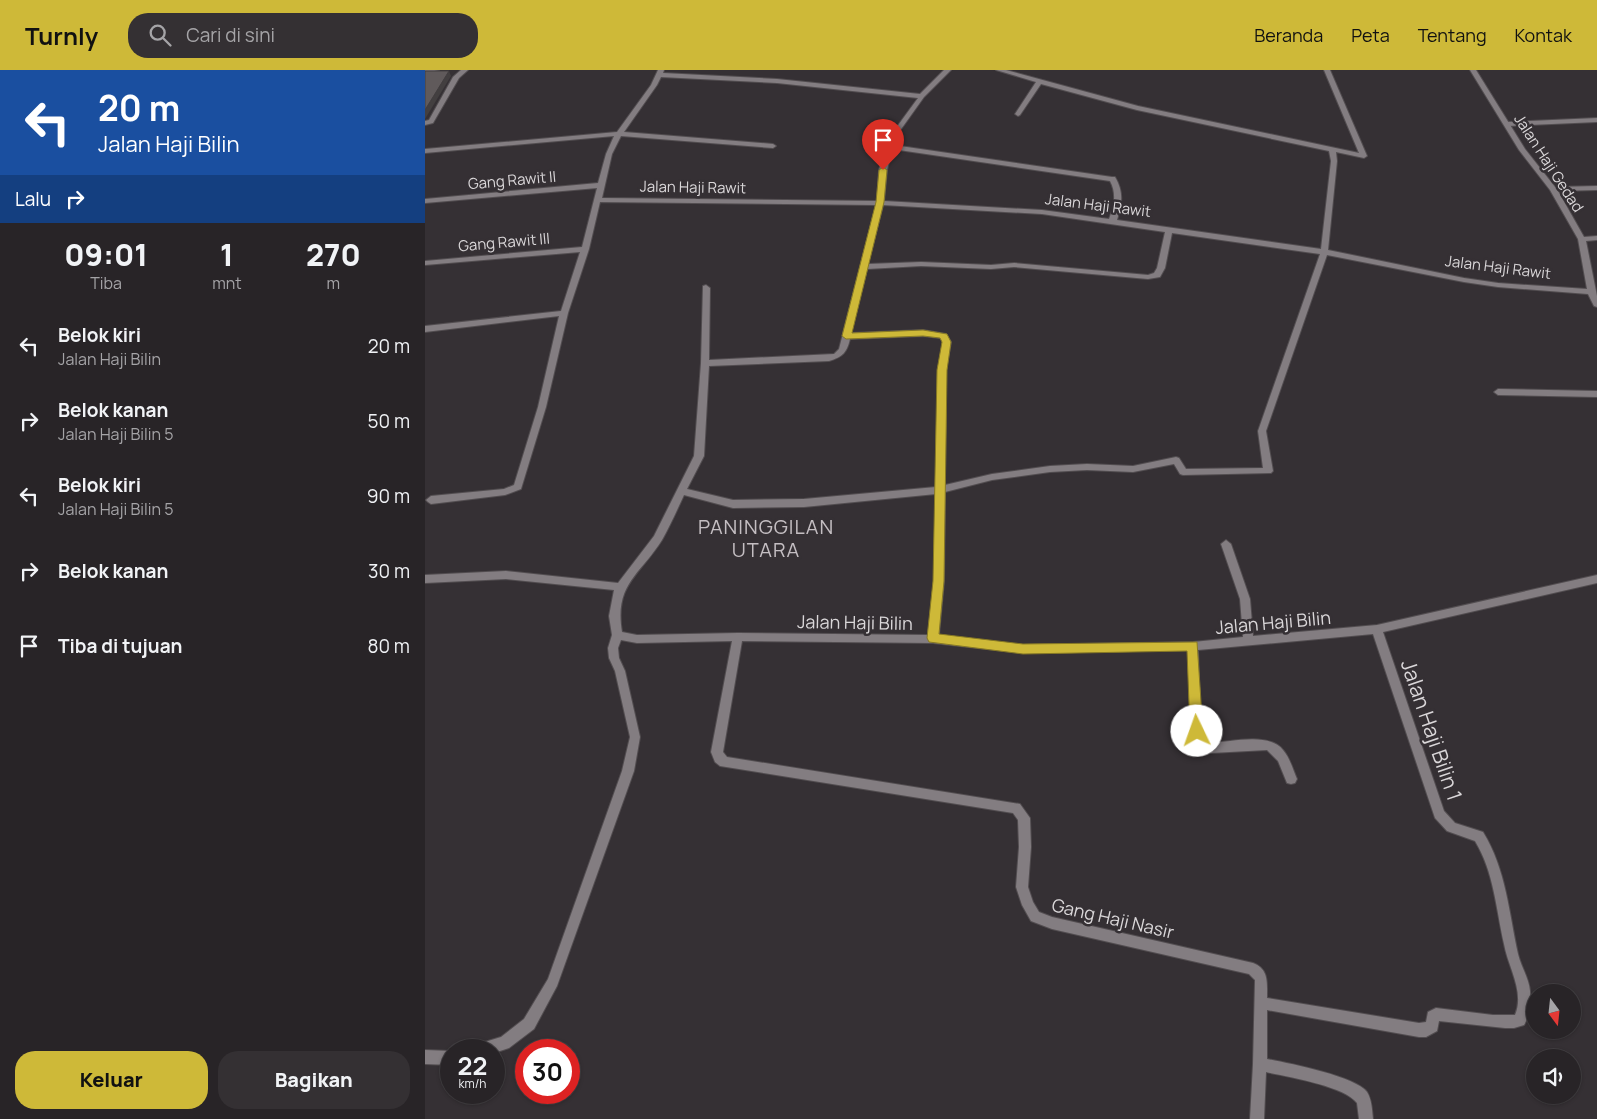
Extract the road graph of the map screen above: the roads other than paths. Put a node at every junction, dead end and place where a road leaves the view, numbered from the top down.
1 (437, 70) edge
2 (451, 70) edge
3 (465, 70) edge
4 (948, 70) edge
5 (999, 70) edge
6 (1327, 70) edge
7 (1473, 70) edge
8 (425, 71) edge
9 (660, 72) edge
10 (456, 77) junction
11 (1039, 82) junction
12 (922, 96) junction
13 (1017, 114) dead end
14 (1597, 120) edge
15 (425, 122) edge
16 (1507, 124) junction
17 (619, 134) junction
18 (773, 146) dead end
19 (889, 146) junction
20 (1332, 150) junction
21 (425, 151) edge
22 (601, 185) junction
23 (1597, 188) edge
24 (1553, 189) junction
25 (597, 200) junction
26 (425, 201) edge
27 (880, 202) junction
28 (1112, 223) junction
29 (1169, 229) junction
30 (1597, 238) edge
31 (1582, 239) junction
32 (585, 249) junction
33 (1324, 252) junction
34 (425, 263) edge
35 (863, 267) junction
36 (706, 288) dead end
37 (1591, 292) junction
38 (1597, 304) edge
39 (564, 313) junction
40 (425, 329) edge
41 (846, 336) junction
42 (705, 363) junction
43 (1498, 392) dead end
44 (1597, 394) edge
45 (941, 490) junction
46 (681, 491) junction
47 (431, 500) dead end
48 (1226, 544) dead end
49 (425, 579) edge
50 (1597, 579) edge
51 (620, 587) junction
52 (1377, 629) junction
53 (617, 635) junction
54 (738, 637) junction
55 (933, 638) junction
56 (1248, 640) junction
57 (1193, 646) junction
58 (1291, 779) dead end
59 (1261, 1003) junction
60 (505, 1042) edge
61 (425, 1057) edge
62 (440, 1058) edge
63 (1260, 1064) junction
64 (1257, 1119) edge
65 (1366, 1119) edge

1 - 8 street
2 - 10 street
3 - 10 street
4 - 12 street
5 - 11 street
6 - 20 street
7 - 16 street, Jalan Haji Gedad
9 - 12 street
9 - 17 street
10 - 15 street
11 - 13 street
11 - 20 street
12 - 19 street
14 - 16 street
16 - 24 street, Jalan Haji Gedad
17 - 18 street
17 - 21 street
17 - 22 street
19 - 27 street
19 - 28 street
20 - 33 street
22 - 25 street
22 - 26 street, Gang Rawit II
23 - 24 street
24 - 31 street, Jalan Haji Gedad
25 - 27 street, Jalan Haji Rawit
25 - 32 street
27 - 28 street, Jalan Haji Rawit
27 - 35 street
28 - 29 street, Jalan Haji Rawit
29 - 33 street, Jalan Haji Rawit
29 - 35 street
30 - 31 street
31 - 37 street, Jalan Haji Gedad
32 - 34 street, Gang Rawit III
32 - 39 street
33 - 37 street, Jalan Haji Rawit
33 - 45 street
35 - 41 street
36 - 42 street
37 - 38 street, Jalan Haji Gedad
39 - 40 street
39 - 47 street
41 - 42 street
41 - 45 street
42 - 46 street
43 - 44 street
45 - 46 street
45 - 55 street
46 - 51 street
48 - 56 street
49 - 51 street
50 - 52 street, Jalan Haji Bilin
51 - 53 street
52 - 56 street, Jalan Haji Bilin
52 - 59 street, Jalan Haji Bilin 1
53 - 54 street, Jalan Haji Bilin
53 - 60 street
54 - 55 street, Jalan Haji Bilin
54 - 59 street, Gang Haji Nasir
55 - 57 street, Jalan Haji Bilin
56 - 57 street, Jalan Haji Bilin
57 - 58 street
59 - 63 street, Gang Haji Nasir
61 - 62 street
63 - 64 street, Gang Haji Nasir
63 - 65 street

